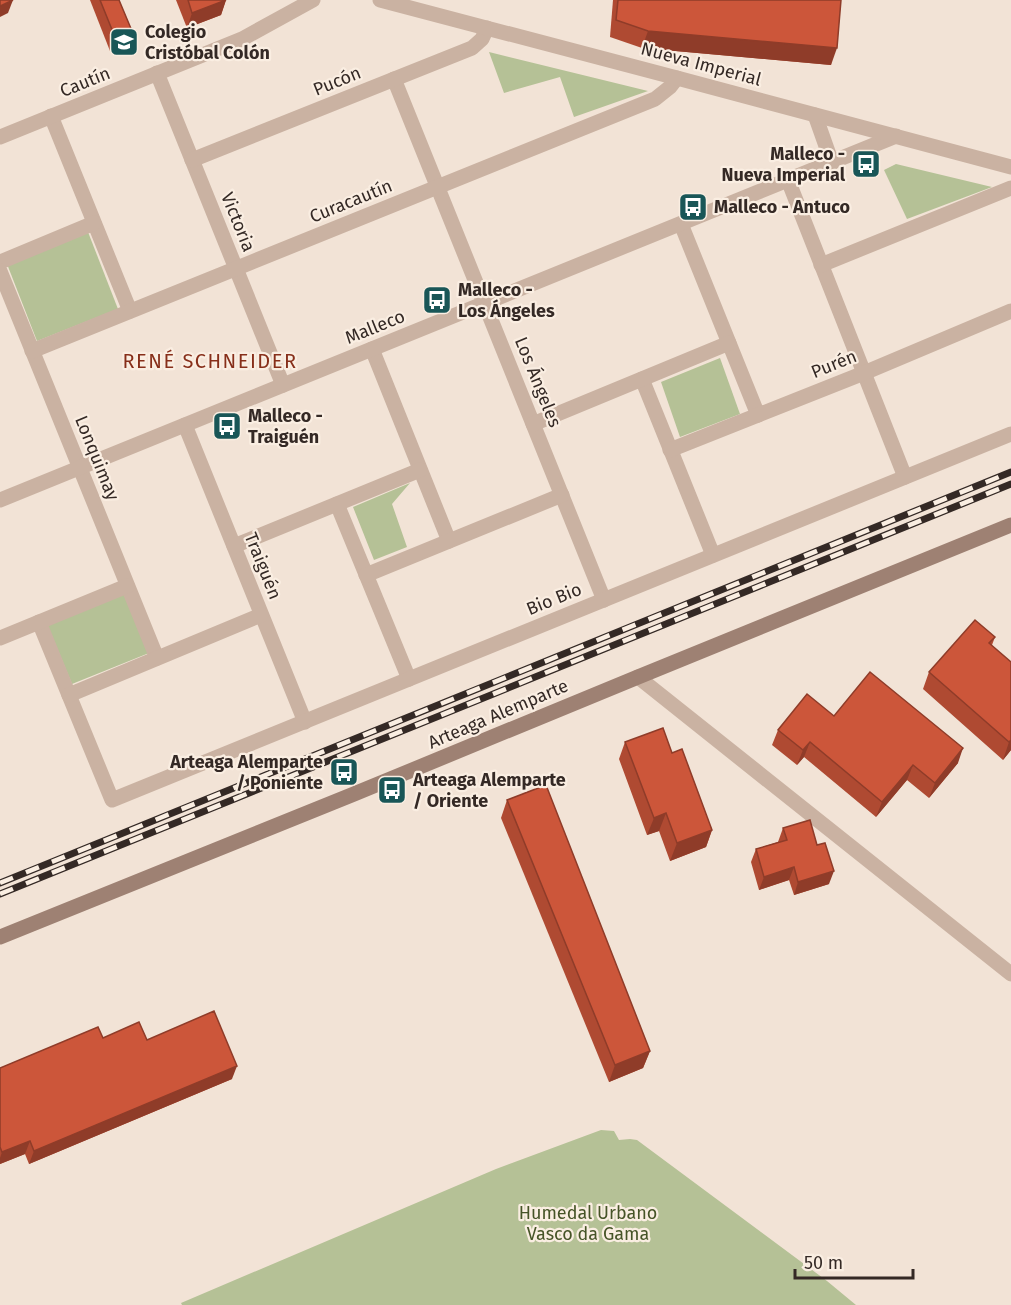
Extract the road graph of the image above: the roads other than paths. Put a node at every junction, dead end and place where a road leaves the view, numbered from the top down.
1 (313, 0) edge
2 (380, 0) edge
3 (487, 28) junction
4 (157, 73) junction
5 (677, 78) junction
6 (394, 79) junction
7 (815, 115) junction
8 (51, 116) junction
9 (896, 136) junction
10 (0, 137) edge
11 (192, 160) junction
12 (832, 162) junction
13 (1011, 167) edge
14 (788, 180) junction
15 (437, 187) junction
16 (1011, 188) edge
17 (94, 223) junction
18 (681, 224) junction
19 (0, 262) edge
20 (821, 266) junction
21 (236, 268) junction
22 (0, 272) edge
23 (485, 303) junction
24 (130, 311) junction
25 (1011, 311) edge
26 (729, 343) junction
27 (372, 349) junction
28 (32, 351) junction
29 (864, 373) junction
30 (642, 379) junction
31 (283, 385) junction
32 (758, 415) junction
33 (533, 424) junction
34 (185, 425) junction
35 (1011, 434) edge
36 (670, 450) junction
37 (80, 468) junction
38 (420, 470) junction
39 (905, 477) junction
40 (562, 495) junction
41 (0, 500) edge
42 (337, 504) junction
43 (1011, 525) edge
44 (449, 541) junction
45 (234, 546) junction
46 (713, 555) junction
47 (366, 575) junction
48 (128, 586) junction
49 (604, 600) junction
50 (261, 615) junction
51 (39, 622) junction
52 (0, 638) edge
53 (157, 658) junction
54 (638, 676) junction
55 (409, 679) junction
56 (69, 695) junction
57 (305, 722) junction
58 (0, 937) edge
59 (1011, 974) edge

1 - 4 street, Cautín
2 - 3 street, Nueva Imperial
3 - 5 street, Nueva Imperial
3 - 6 street, Pucón
4 - 8 street, Cautín
4 - 11 street, Victoria
5 - 7 street, Nueva Imperial
5 - 15 street, Curacautín
6 - 11 street, Pucón
6 - 15 street, Los Ángeles
7 - 9 street, Nueva Imperial
7 - 12 street
8 - 10 street, Cautín
8 - 17 street
9 - 12 street, Malleco
9 - 13 street, Nueva Imperial
11 - 21 street, Victoria
12 - 14 street, Malleco
14 - 18 street, Malleco
14 - 20 street
15 - 21 street, Curacautín
15 - 23 street, Los Ángeles
16 - 20 street
17 - 19 street
17 - 24 street
18 - 23 street, Malleco
18 - 26 street
20 - 29 street
21 - 24 street, Curacautín
21 - 31 street, Victoria
22 - 28 street, Lonquimay
23 - 27 street, Malleco
23 - 33 street, Los Ángeles
24 - 28 street, Curacautín
25 - 29 street, Purén
26 - 30 street
26 - 32 street
27 - 31 street, Malleco
27 - 38 street
28 - 37 street, Lonquimay
29 - 32 street, Purén
29 - 39 street
30 - 33 street
30 - 36 street
31 - 34 street, Malleco
32 - 36 street, Purén
33 - 40 street, Los Ángeles
34 - 37 street, Malleco
34 - 45 street, Traiguén
35 - 39 street, Bio Bio
36 - 46 street
37 - 41 street, Malleco
37 - 48 street, Lonquimay
38 - 42 street
38 - 44 street
39 - 46 street, Bio Bio
40 - 44 street
40 - 49 street, Los Ángeles
42 - 45 street
42 - 47 street
43 - 54 main road, Arteaga Alemparte
44 - 47 street
45 - 50 street, Traiguén
46 - 49 street, Bio Bio
47 - 55 street
48 - 51 street
48 - 53 street, Lonquimay
49 - 55 street, Bio Bio
50 - 53 street
50 - 57 street, Traiguén
51 - 52 street
51 - 56 street
53 - 56 street
54 - 58 main road, Arteaga Alemparte
54 - 59 street
55 - 57 street, Bio Bio
56 - 57 street, Bio Bio

